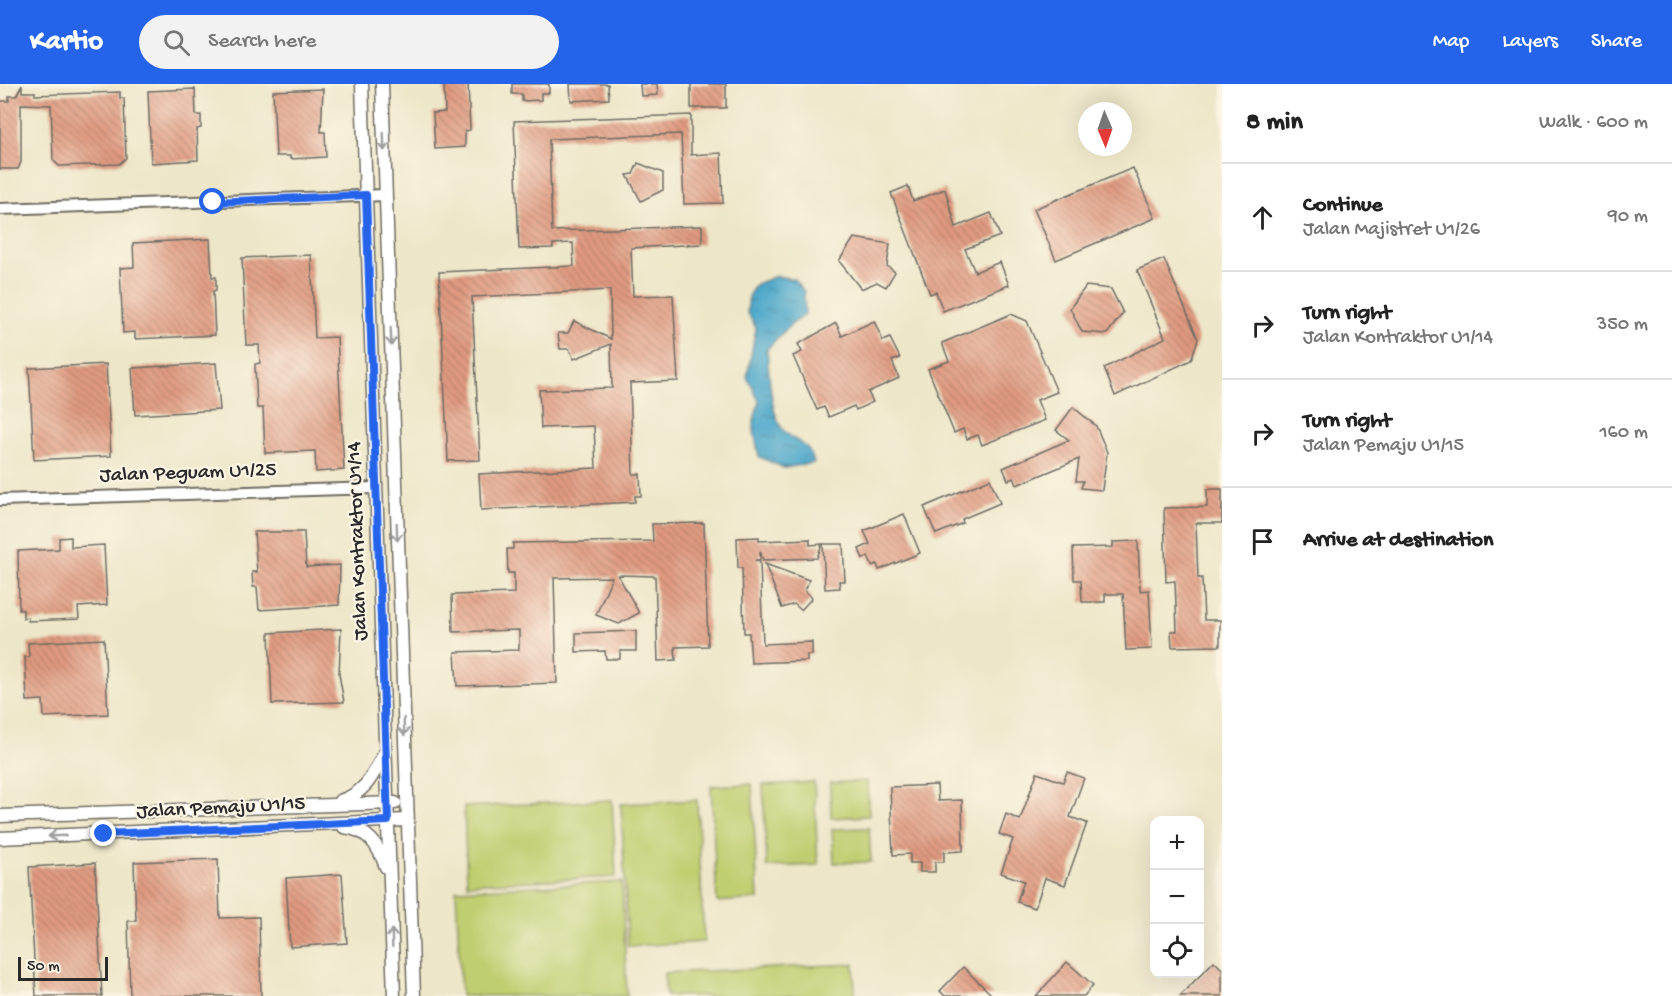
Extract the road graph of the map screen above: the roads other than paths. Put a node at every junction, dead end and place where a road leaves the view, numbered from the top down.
1 (362, 84) edge
2 (382, 84) edge
3 (366, 195) junction
4 (386, 195) junction
5 (0, 209) edge
6 (376, 488) junction
7 (0, 500) edge
8 (386, 749) junction
9 (406, 802) junction
10 (388, 803) junction
11 (324, 805) junction
12 (0, 816) edge
13 (407, 820) junction
14 (388, 821) junction
15 (325, 824) junction
16 (0, 838) edge
17 (390, 877) junction
18 (394, 996) edge
19 (414, 996) edge

1 - 3 street, Jalan Kontraktor U1/14
2 -> 4 street, Jalan Kontraktor U1/14
3 - 4 street
3 - 5 street
3 - 6 street, Jalan Kontraktor U1/14
4 -> 9 street, Jalan Kontraktor U1/14
6 - 7 street, Jalan Peguam U1/25
6 - 8 street, Jalan Kontraktor U1/14
8 - 10 street, Jalan Kontraktor U1/14
8 - 11 street
9 - 10 street, Jalan Pemaju U1/15
9 - 13 street, Jalan Kontraktor U1/14
10 - 11 street, Jalan Pemaju U1/15
10 - 14 street, Jalan Kontraktor U1/14
11 - 12 street, Jalan Pemaju U1/15
13 - 14 street, Jalan Pemaju U1/15
13 - 19 street, Jalan Kontraktor U1/14
14 - 15 street, Jalan Pemaju U1/15
14 - 17 street, Jalan Kontraktor U1/14
15 -> 16 street, Jalan Pemaju U1/15
15 - 17 street
18 -> 17 street, Jalan Kontraktor U1/14

